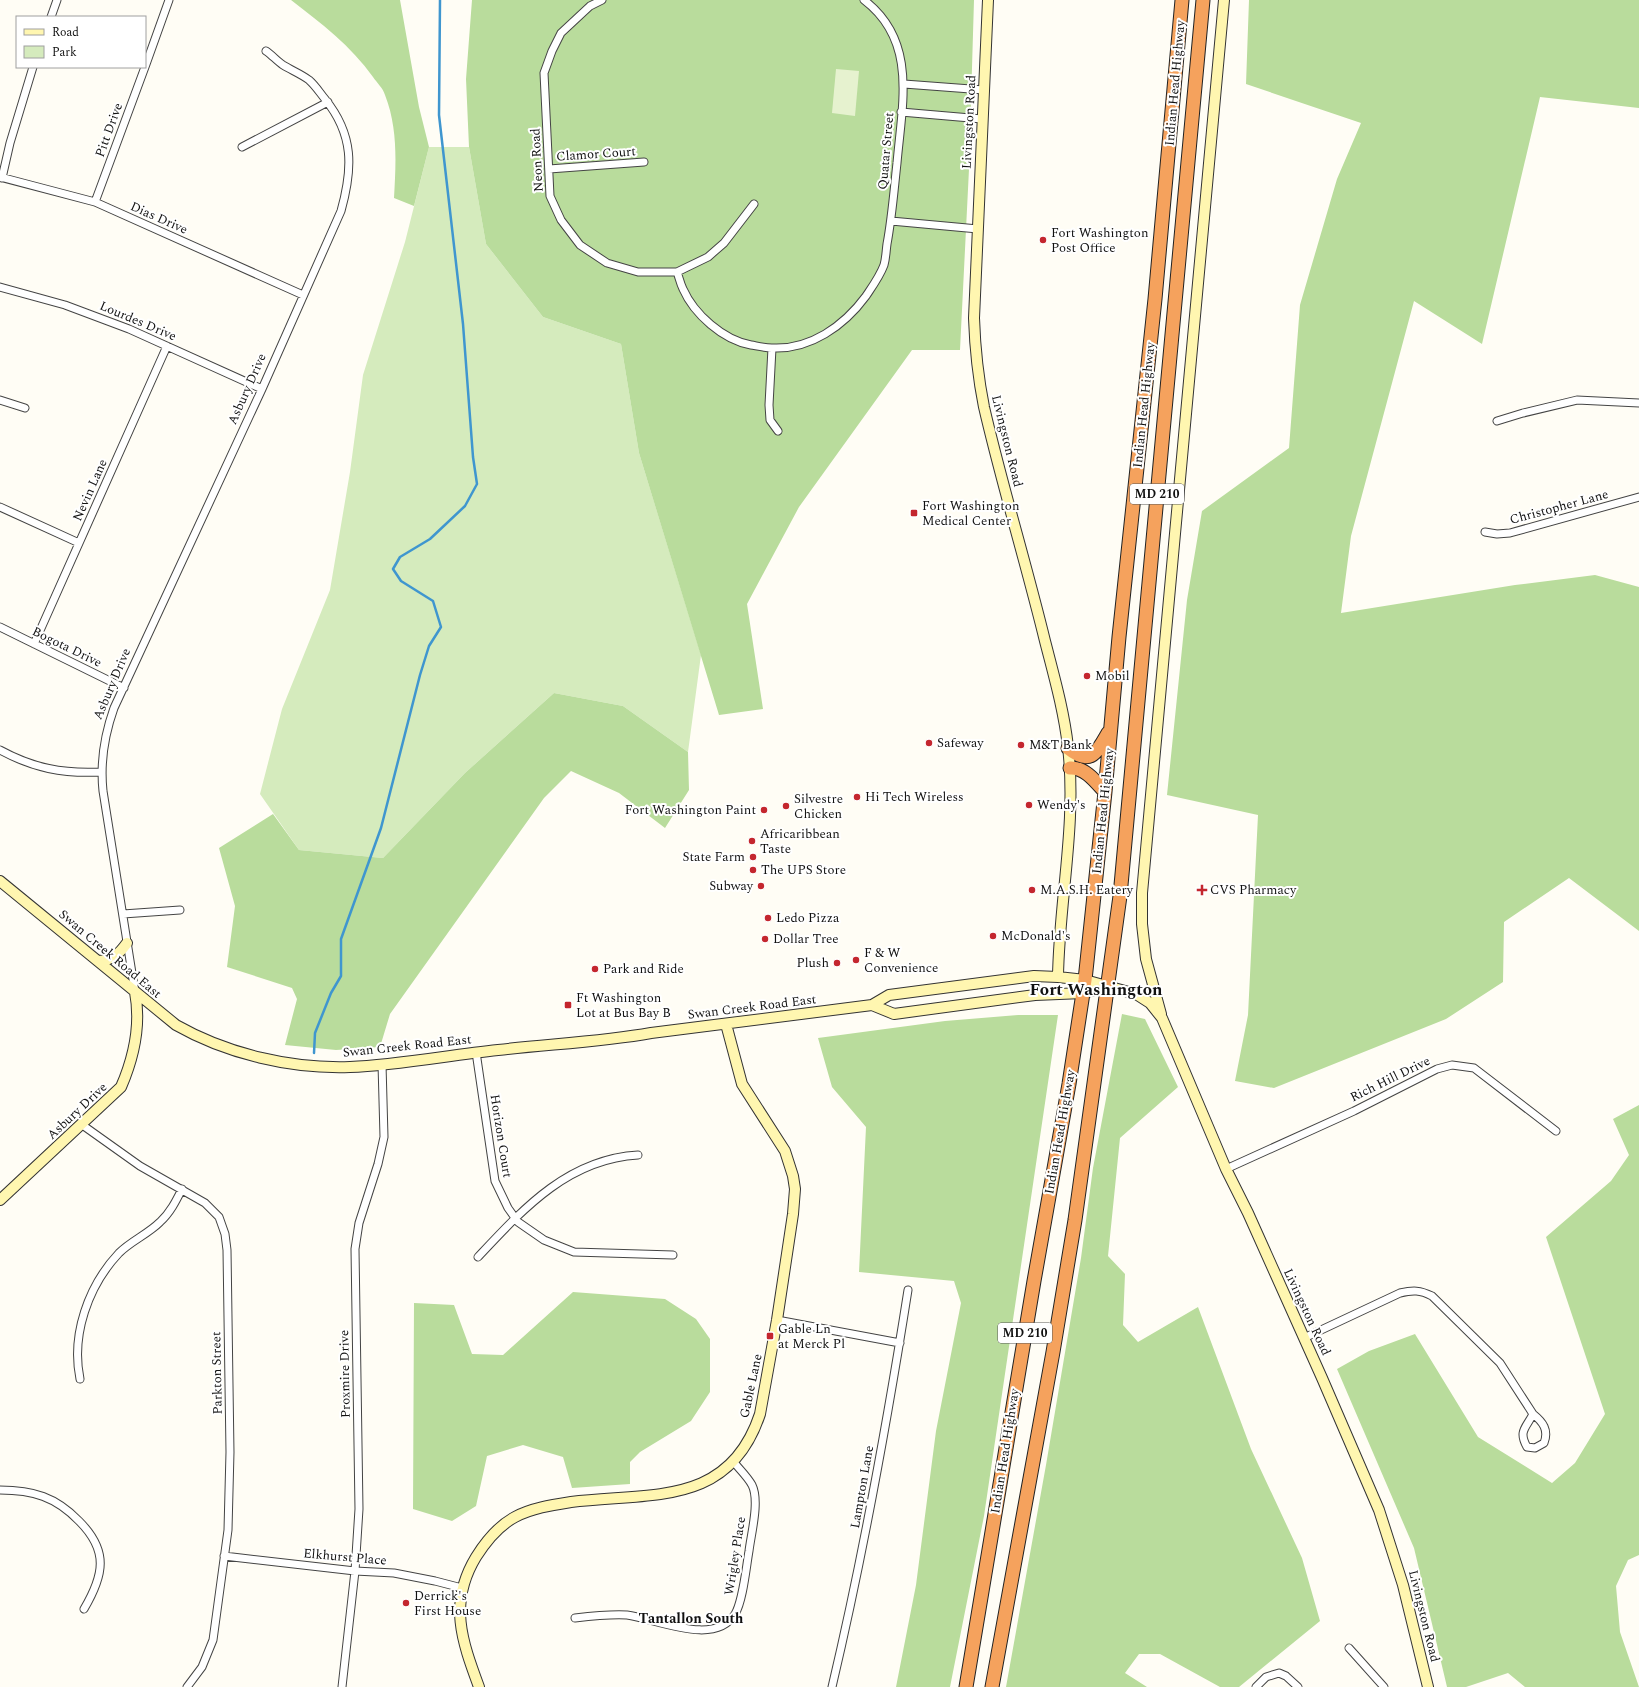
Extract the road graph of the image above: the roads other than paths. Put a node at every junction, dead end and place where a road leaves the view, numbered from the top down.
1 (57, 0) edge
2 (169, 0) edge
3 (602, 0) edge
4 (864, 0) edge
5 (988, 0) edge
6 (1182, 0) edge
7 (1203, 0) edge
8 (1224, 0) edge
9 (51, 16) edge
10 (266, 51) dead end
11 (146, 64) edge
12 (33, 68) edge
13 (145, 68) edge
14 (904, 84) junction
15 (984, 90) junction
16 (328, 102) junction
17 (901, 112) junction
18 (982, 119) junction
19 (242, 147) dead end
20 (644, 162) dead end
21 (549, 169) junction
22 (1, 177) edge
23 (95, 202) junction
24 (754, 204) dead end
25 (891, 221) junction
26 (978, 229) junction
27 (677, 272) junction
28 (0, 287) edge
29 (303, 295) junction
30 (167, 346) junction
31 (772, 348) junction
32 (262, 389) junction
33 (0, 400) edge
34 (1639, 403) edge
35 (25, 408) dead end
36 (1497, 422) dead end
37 (778, 431) dead end
38 (1639, 497) edge
39 (0, 507) edge
40 (1485, 532) dead end
41 (79, 542) junction
42 (0, 627) edge
43 (34, 644) junction
44 (124, 688) junction
45 (1110, 730) junction
46 (1068, 748) junction
47 (0, 750) edge
48 (1070, 768) junction
49 (101, 772) junction
50 (1105, 792) junction
51 (0, 881) edge
52 (180, 910) dead end
53 (123, 914) junction
54 (127, 943) junction
55 (99, 961) junction
56 (1058, 977) junction
57 (1085, 980) junction
58 (1107, 987) junction
59 (134, 992) junction
60 (1083, 993) junction
61 (872, 1005) junction
62 (1162, 1018) junction
63 (726, 1024) junction
64 (476, 1052) junction
65 (382, 1064) junction
66 (82, 1124) junction
67 (1556, 1131) dead end
68 (638, 1155) dead end
69 (1226, 1169) junction
70 (182, 1189) junction
71 (0, 1200) edge
72 (514, 1218) junction
73 (673, 1255) dead end
74 (478, 1257) dead end
75 (908, 1290) dead end
76 (777, 1320) junction
77 (1304, 1338) junction
78 (900, 1343) junction
79 (80, 1380) dead end
80 (1533, 1414) junction
81 (733, 1461) junction
82 (0, 1490) edge
83 (224, 1556) junction
84 (355, 1571) junction
85 (462, 1588) junction
86 (84, 1609) dead end
87 (575, 1618) dead end
88 (1349, 1648) dead end
89 (186, 1687) edge
90 (342, 1687) edge
91 (479, 1687) edge
92 (832, 1687) edge
93 (966, 1687) edge
94 (992, 1687) edge
95 (1256, 1687) edge
96 (1298, 1687) edge
97 (1384, 1687) edge
98 (1428, 1687) edge

1 - 9 street
2 - 11 street, Pitt Drive
3 - 21 street, Neon Road
4 - 14 street
5 - 15 main road, Livingston Road
6 - 45 highway, Indian Head Highway / MD 210
7 - 58 highway, Indian Head Highway / MD 210
8 - 62 main road
10 - 16 street, Asbury Drive
12 - 22 street
13 - 23 street, Pitt Drive
14 - 15 street
14 - 17 street, Quatar Street
15 - 18 main road, Livingston Road
16 - 19 street
16 - 29 street, Asbury Drive
17 - 18 street
17 - 25 street, Quatar Street
18 - 26 main road, Livingston Road
20 - 21 street, Clamor Court
21 - 27 street, Neon Road
22 - 23 street, Dias Drive
23 - 29 street, Dias Drive
24 - 27 street, Neon Road
25 - 26 street
25 - 31 street, Quatar Street
26 - 46 main road, Livingston Road
27 - 31 street, Quatar Street
28 - 30 street, Lourdes Drive
29 - 32 street, Asbury Drive
30 - 32 street, Lourdes Drive
30 - 41 street, Nevin Lane
31 - 37 street
32 - 44 street, Asbury Drive
33 - 35 street
34 - 36 street
38 - 40 street, Christopher Lane
39 - 41 street
41 - 43 street, Nevin Lane
42 - 43 street, Bogota Drive
43 - 44 street, Bogota Drive
44 - 49 street, Asbury Drive
45 - 46 highway
45 - 50 highway, Indian Head Highway / MD 210
46 - 48 main road, Livingston Road
47 - 49 street
48 - 50 highway
48 - 56 main road, Livingston Road
49 - 53 street, Asbury Drive
50 - 57 highway, Indian Head Highway / MD 210
51 - 55 main road, Swan Creek Road East
52 - 53 street
53 - 54 street, Asbury Drive
54 - 55 main road
54 - 59 street, Asbury Drive
55 - 59 main road, Swan Creek Road East
56 - 57 main road, Swan Creek Road East
56 - 61 main road, Swan Creek Road East
57 - 58 main road, Swan Creek Road East
57 - 60 highway, Indian Head Highway / MD 210
58 - 60 main road, Swan Creek Road East
58 - 62 main road, Livingston Road
58 - 94 highway, Indian Head Highway / MD 210
59 - 65 main road, Swan Creek Road East
59 - 66 main road, Asbury Drive
60 - 61 main road, Swan Creek Road East
60 - 93 highway, Indian Head Highway / MD 210
61 - 63 main road, Swan Creek Road East
62 - 69 main road, Livingston Road
63 - 64 main road, Swan Creek Road East
63 - 76 main road, Gable Lane
64 - 65 main road, Swan Creek Road East
64 - 72 street, Horizon Court
65 - 84 street, Proxmire Drive
66 - 70 street, Parkton Street
66 - 71 main road, Asbury Drive
67 - 69 street, Rich Hill Drive
68 - 72 street
69 - 77 main road, Livingston Road
70 - 79 street
70 - 83 street, Parkton Street
72 - 73 street, Horizon Court
72 - 74 street
75 - 78 street, Lampton Lane
76 - 78 street
76 - 81 main road, Gable Lane
77 - 80 street
77 - 98 main road, Livingston Road
78 - 92 street, Lampton Lane
80 - 80 street
81 - 85 main road, Gable Lane
81 - 87 street, Wrigley Place
82 - 86 street
83 - 84 street, Elkhurst Place
83 - 89 street, Parkton Street
84 - 85 street, Elkhurst Place
84 - 90 street, Proxmire Drive
85 - 91 main road, Gable Lane
88 - 97 street
95 - 96 street

